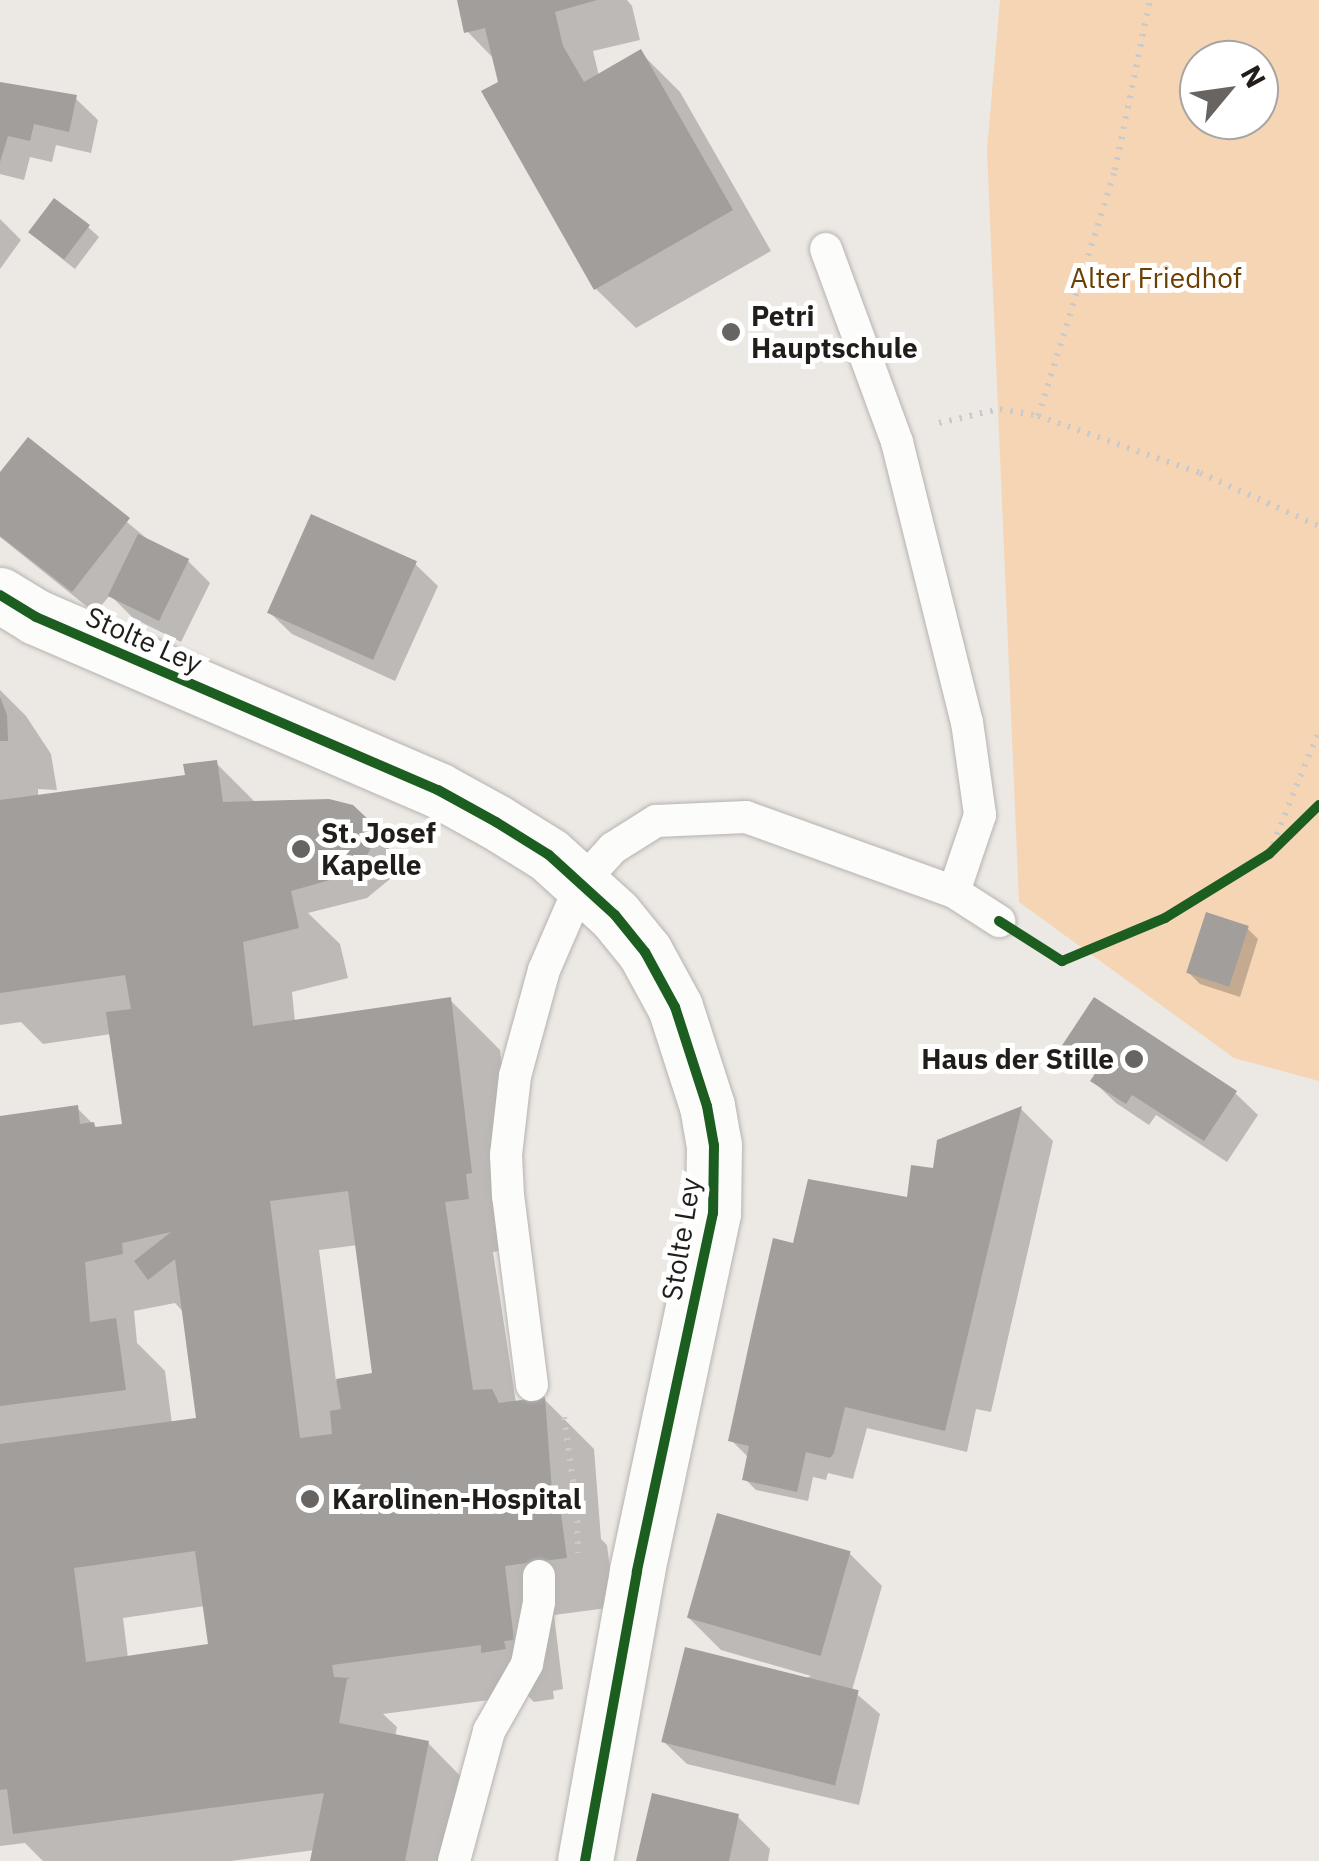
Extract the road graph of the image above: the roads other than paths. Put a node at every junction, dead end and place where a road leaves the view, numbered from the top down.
1 (826, 249) dead end
2 (0, 596) edge
3 (582, 882) junction
4 (954, 892) junction
5 (1000, 921) dead end
6 (532, 1385) dead end
7 (539, 1576) dead end
8 (454, 1861) edge
9 (585, 1861) edge

1 - 4 lane
2 - 3 street, Stolte Ley
3 - 4 lane
3 - 6 lane
3 - 9 street, Stolte Ley
4 - 5 lane
7 - 8 lane

